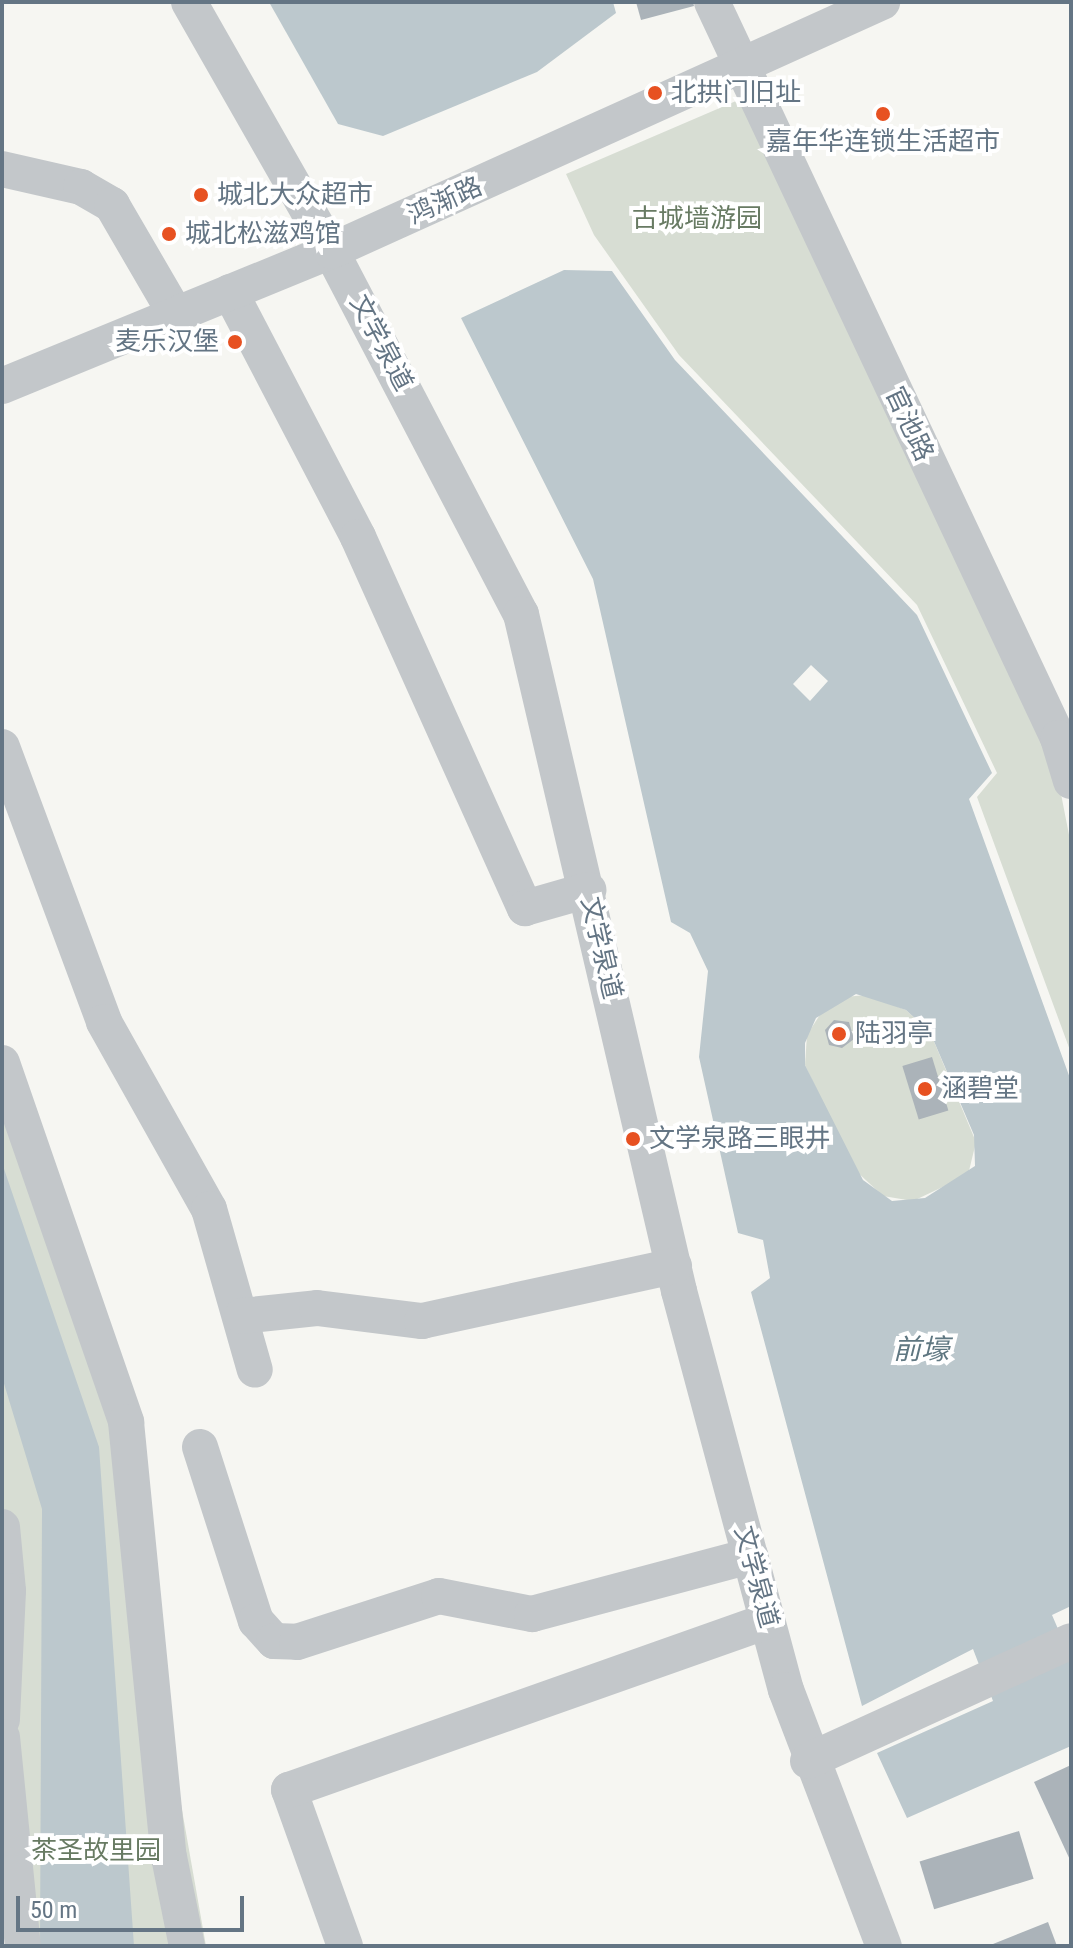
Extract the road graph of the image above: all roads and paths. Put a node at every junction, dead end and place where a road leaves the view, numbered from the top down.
1 (189, 2) edge
2 (712, 2) edge
3 (882, 2) edge
4 (741, 69) junction
5 (2, 169) edge
6 (331, 251) junction
7 (230, 292) junction
8 (176, 315) junction
9 (2, 386) edge
10 (2, 747) edge
11 (1071, 781) edge
12 (588, 890) junction
13 (2, 1063) edge
14 (674, 1266) junction
15 (242, 1316) junction
16 (255, 1370) dead end
17 (200, 1447) dead end
18 (2, 1527) edge
19 (750, 1556) junction
20 (767, 1621) junction
21 (1068, 1642) edge
22 (2, 1720) edge
23 (2, 1737) edge
24 (808, 1761) junction
25 (23, 1946) edge
26 (187, 1946) edge
27 (345, 1946) edge
28 (884, 1946) edge

1 - 6 street, 文学泉道
2 - 4 street, 官池路
3 - 4 street, 鸿渐路
4 - 6 street, 鸿渐路
4 - 11 street, 官池路
5 - 8 street
6 - 7 street, 鸿渐路
6 - 12 street, 文学泉道
7 - 8 street, 鸿渐路
7 - 12 street
8 - 9 street, 鸿渐路
10 - 15 street
12 - 14 street, 文学泉道
13 - 26 street
14 - 15 street
14 - 19 street, 文学泉道
15 - 16 street
17 - 19 street
18 - 22 street
19 - 20 street, 文学泉道
20 - 24 street, 文学泉道
20 - 27 street
21 - 24 street
23 - 25 street
24 - 28 street, 文学泉道

